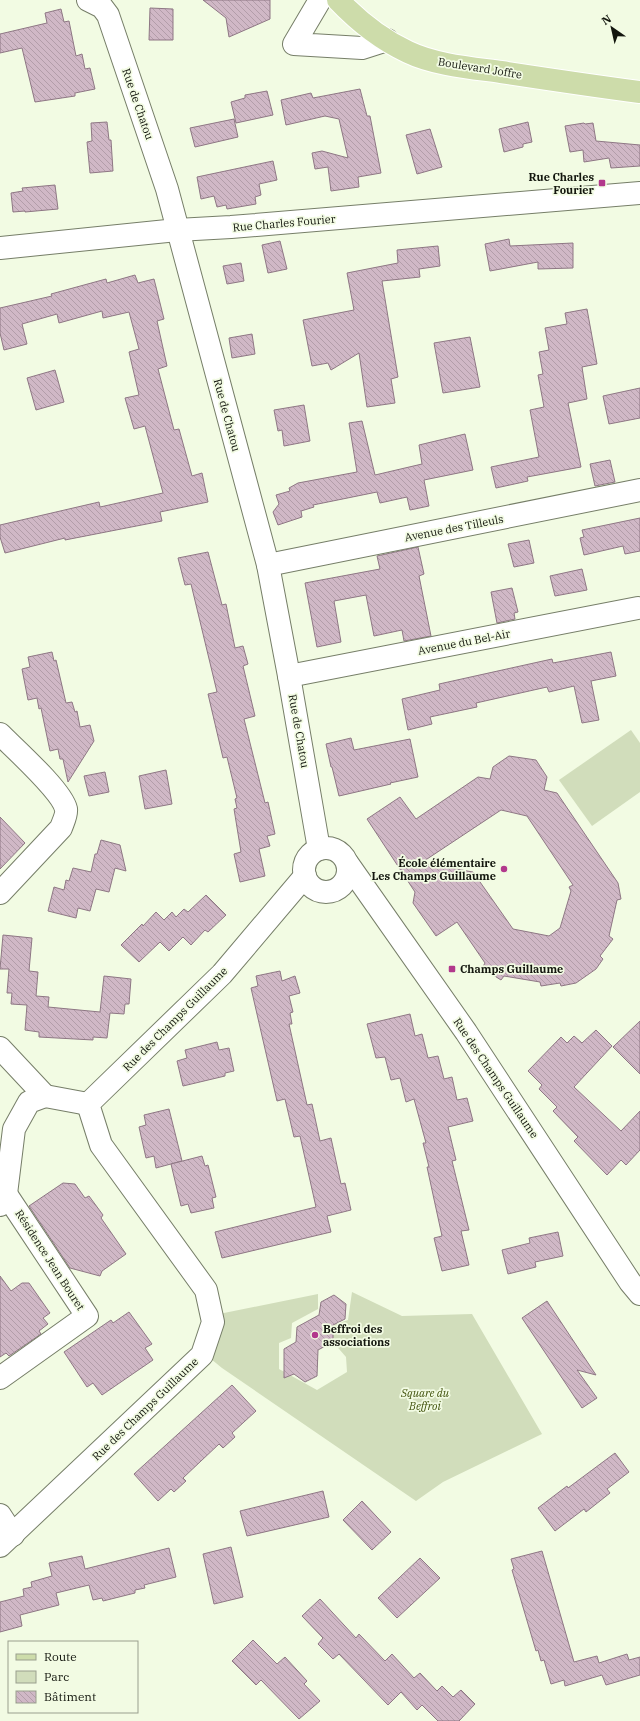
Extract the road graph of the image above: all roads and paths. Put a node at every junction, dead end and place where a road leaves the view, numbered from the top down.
1 (88, 0) edge
2 (320, 0) edge
3 (338, 0) edge
4 (387, 40) junction
5 (640, 92) edge
6 (640, 193) edge
7 (177, 230) junction
8 (0, 248) edge
9 (640, 490) edge
10 (268, 565) junction
11 (638, 608) dead end
12 (289, 676) junction
13 (0, 734) edge
14 (319, 849) junction
15 (348, 864) junction
16 (305, 876) junction
17 (0, 893) edge
18 (0, 1048) edge
19 (45, 1096) junction
20 (88, 1104) junction
21 (3, 1200) edge
22 (640, 1294) edge
23 (0, 1378) edge
24 (0, 1515) edge
25 (7, 1540) edge

1 - 7 street, Rue de Chatou
2 - 4 street
3 - 4 main road, Boulevard Joffre
4 - 5 main road, Boulevard Joffre
6 - 7 street, Rue Charles Fourier
7 - 8 street, Rue Charles Fourier
7 - 10 street, Rue de Chatou
9 - 10 street, Avenue des Tilleuls
10 - 12 street, Rue de Chatou
11 - 12 street, Avenue du Bel-Air
12 - 14 street, Rue de Chatou
13 - 17 street
14 - 15 street
14 - 16 street
15 - 16 street
15 - 22 street, Rue des Champs Guillaume
16 - 20 street, Rue des Champs Guillaume
18 - 19 street
19 - 20 street
19 - 21 street
20 - 25 street, Rue des Champs Guillaume
21 - 23 street, Résidence Jean Bouret
24 - 25 street

